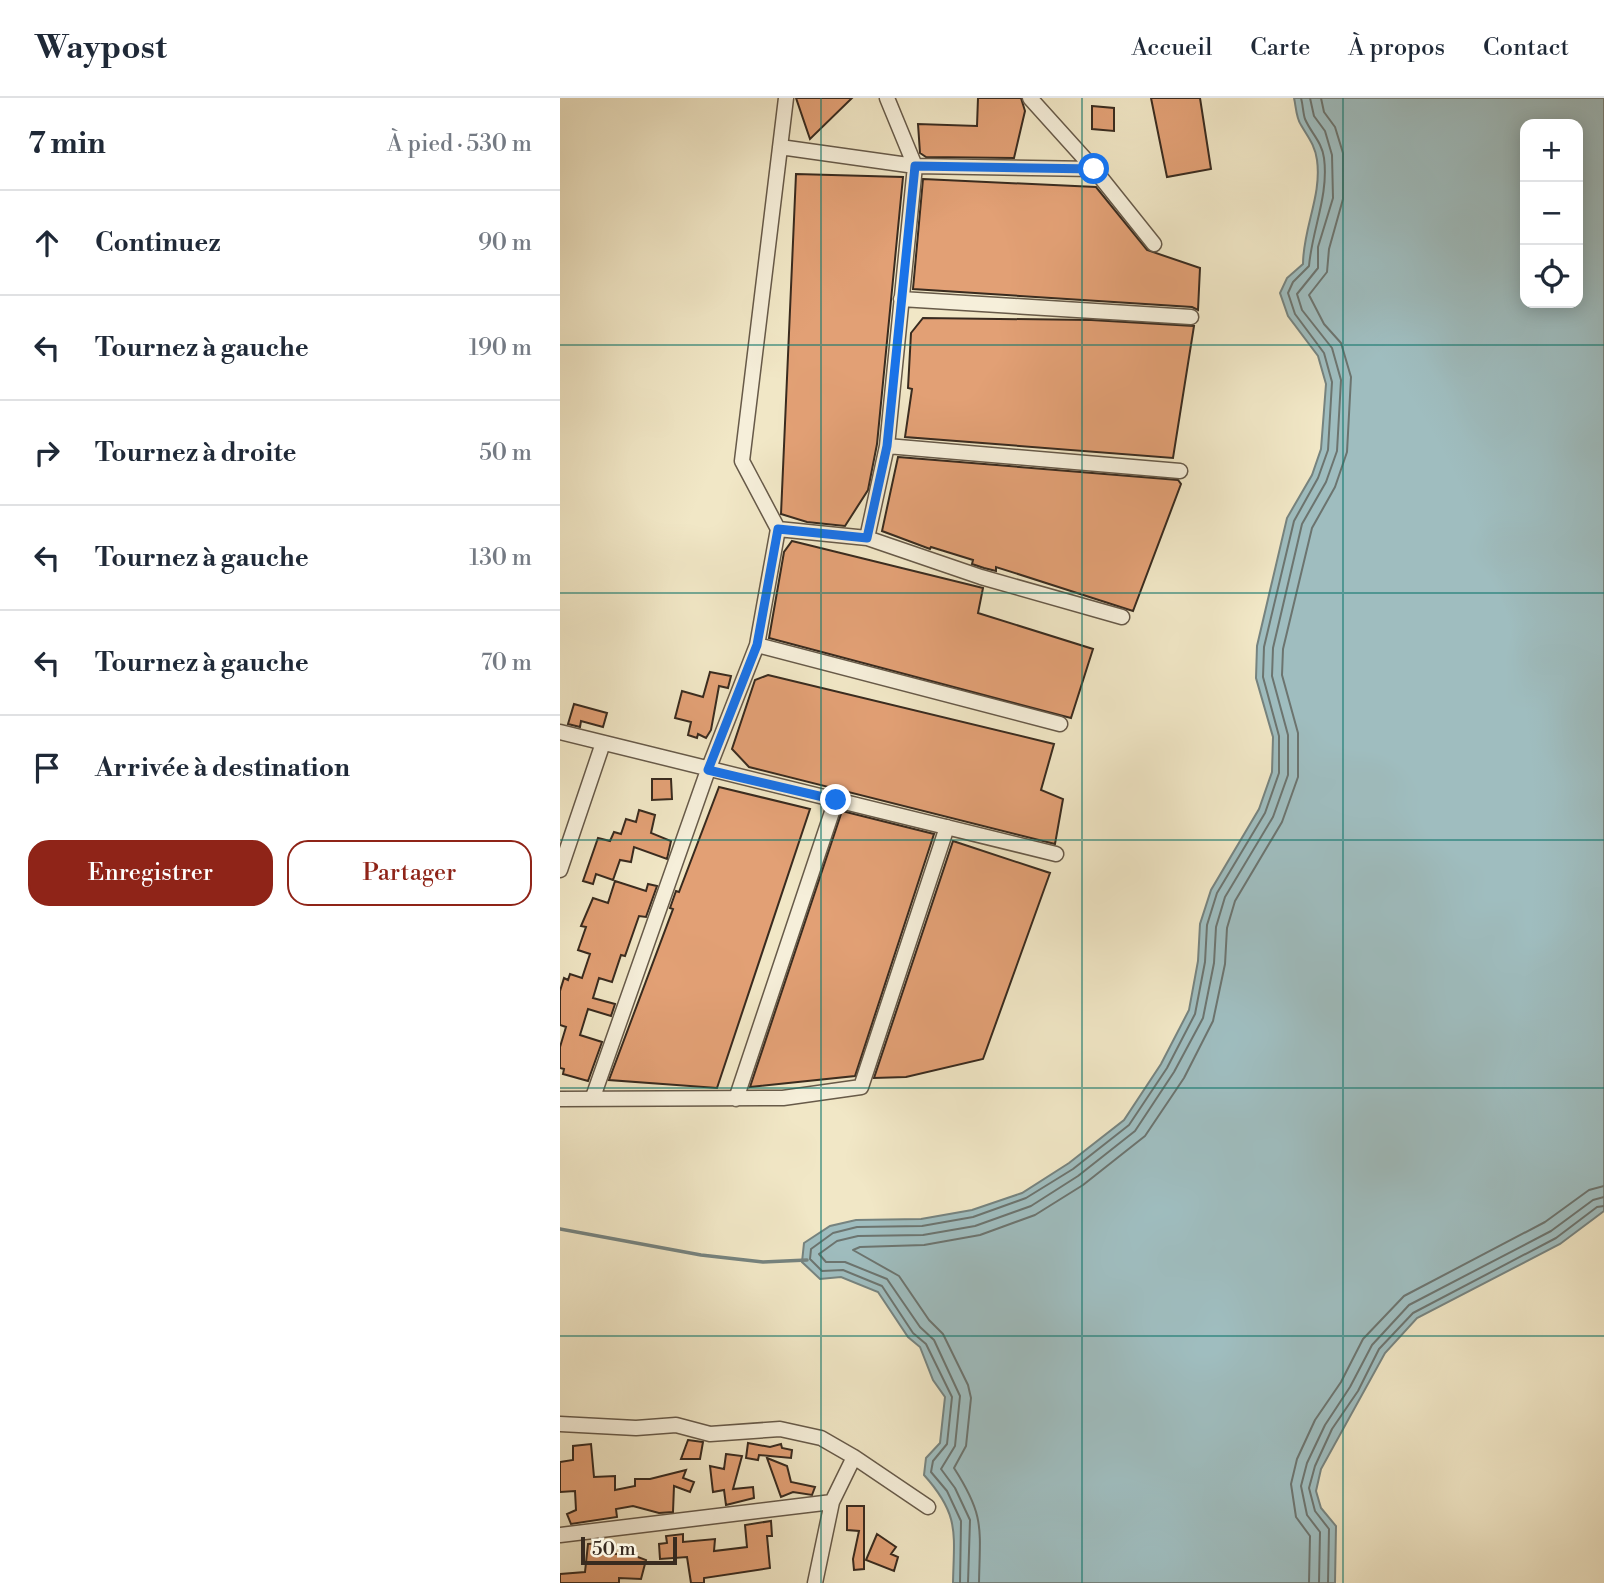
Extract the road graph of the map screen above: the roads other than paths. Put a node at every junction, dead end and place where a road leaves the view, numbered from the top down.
1 (786, 98) edge
2 (887, 98) edge
3 (1030, 98) edge
4 (780, 147) junction
5 (915, 166) junction
6 (1094, 169) junction
7 (1154, 244) dead end
8 (901, 299) junction
9 (1191, 317) dead end
10 (887, 446) junction
11 (1180, 471) dead end
12 (778, 529) junction
13 (867, 538) junction
14 (1122, 617) dead end
15 (757, 645) junction
16 (1060, 724) dead end
17 (560, 732) edge
18 (603, 743) junction
19 (708, 770) junction
20 (836, 800) junction
21 (947, 827) junction
22 (1056, 854) dead end
23 (560, 870) edge
24 (593, 1097) junction
25 (736, 1098) junction
26 (560, 1099) edge
27 (560, 1424) edge
28 (854, 1457) junction
29 (832, 1502) junction
30 (928, 1507) dead end
31 (560, 1535) edge
32 (815, 1583) edge

1 - 4 street
2 - 5 street
3 - 6 street
4 - 5 street
4 - 12 street
5 - 6 street
5 - 8 street
6 - 7 street
8 - 9 street
8 - 10 street
10 - 11 street
10 - 13 street
12 - 13 street
12 - 15 street
13 - 14 street
15 - 16 street
15 - 19 street
17 - 18 street
18 - 19 street
18 - 23 street
19 - 20 street
19 - 24 street
20 - 21 street
20 - 25 street
21 - 22 street
21 - 25 street
24 - 25 street
24 - 26 street
27 - 28 street
28 - 29 street
28 - 30 street
29 - 31 street
29 - 32 street

